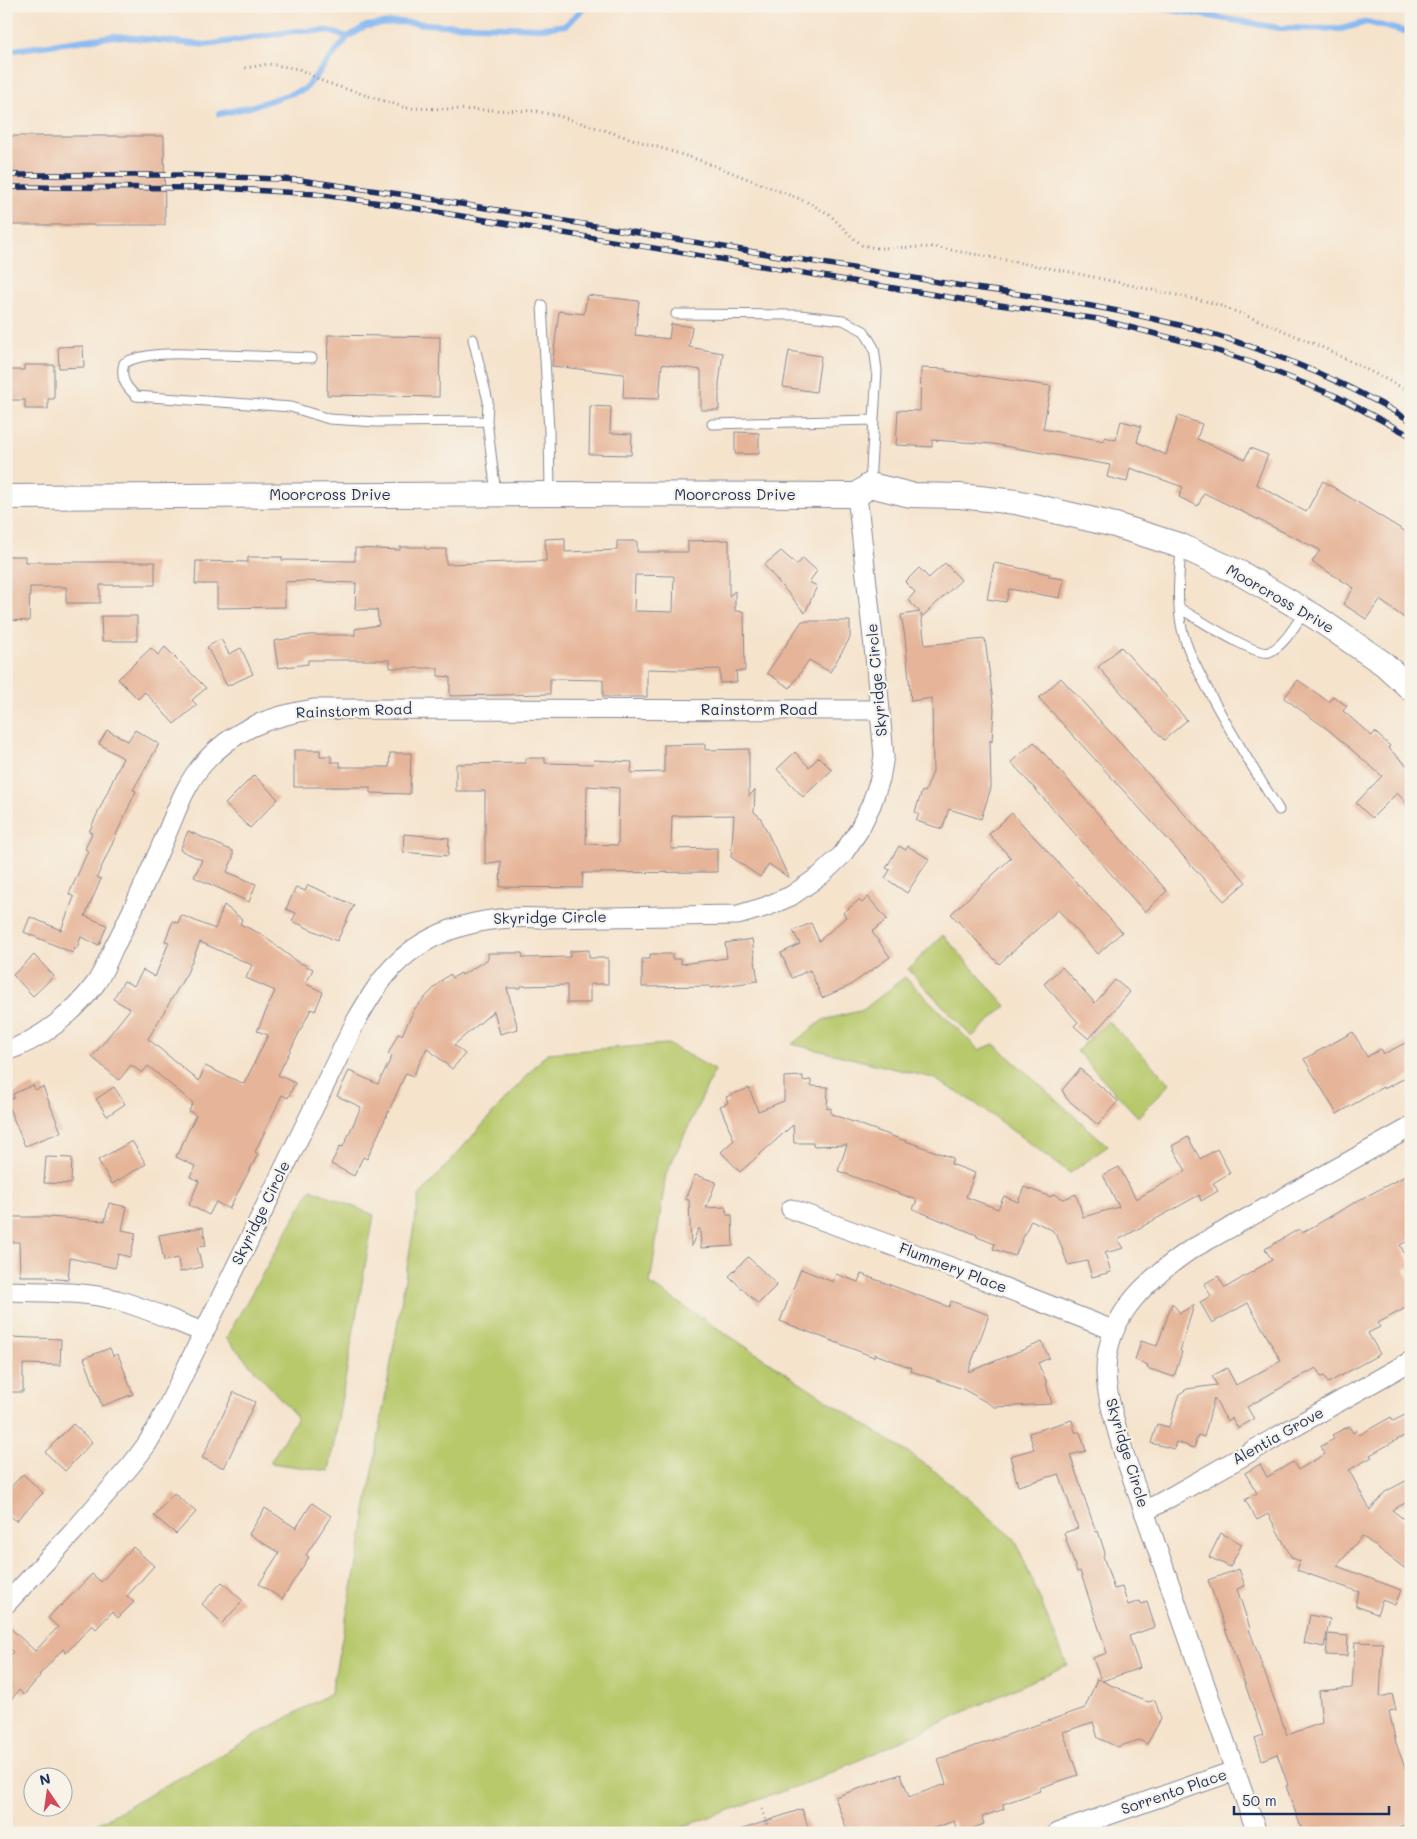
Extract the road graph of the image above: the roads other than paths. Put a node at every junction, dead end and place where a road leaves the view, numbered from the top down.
1 (542, 305) dead end
2 (676, 314) dead end
3 (473, 339) dead end
4 (312, 358) dead end
5 (873, 420) junction
6 (487, 421) junction
7 (712, 424) dead end
8 (864, 490) junction
9 (550, 494) junction
10 (496, 495) junction
11 (6, 497) edge
12 (1181, 546) junction
13 (1179, 608) junction
14 (1305, 611) junction
15 (1411, 689) edge
16 (879, 710) junction
17 (1279, 810) dead end
18 (6, 1051) edge
19 (1411, 1127) edge
20 (791, 1209) dead end
21 (6, 1291) edge
22 (1113, 1330) junction
23 (202, 1332) junction
24 (1411, 1361) edge
25 (1144, 1512) junction
26 (6, 1604) edge
27 (1234, 1771) junction
28 (1057, 1833) edge
29 (1257, 1833) edge

1 - 9 lane
2 - 5 lane
3 - 6 lane
4 - 6 lane
5 - 7 lane
5 - 8 lane
6 - 10 lane
8 - 9 street, Moorcross Drive
8 - 12 street, Moorcross Drive
8 - 16 street, Skyridge Circle
9 - 10 street, Moorcross Drive
10 - 11 street, Moorcross Drive
12 - 13 lane
12 - 14 street, Moorcross Drive
13 - 14 lane
13 - 17 lane
14 - 15 street, Moorcross Drive
16 - 18 street, Rainstorm Road
16 - 23 street, Skyridge Circle
19 - 22 street, Skyridge Circle
20 - 22 street, Flummery Place
21 - 23 street
22 - 25 street, Skyridge Circle
23 - 26 street, Skyridge Circle
24 - 25 street, Alentia Grove
25 - 27 street, Skyridge Circle
27 - 28 street, Sorrento Place
27 - 29 street, Skyridge Circle

